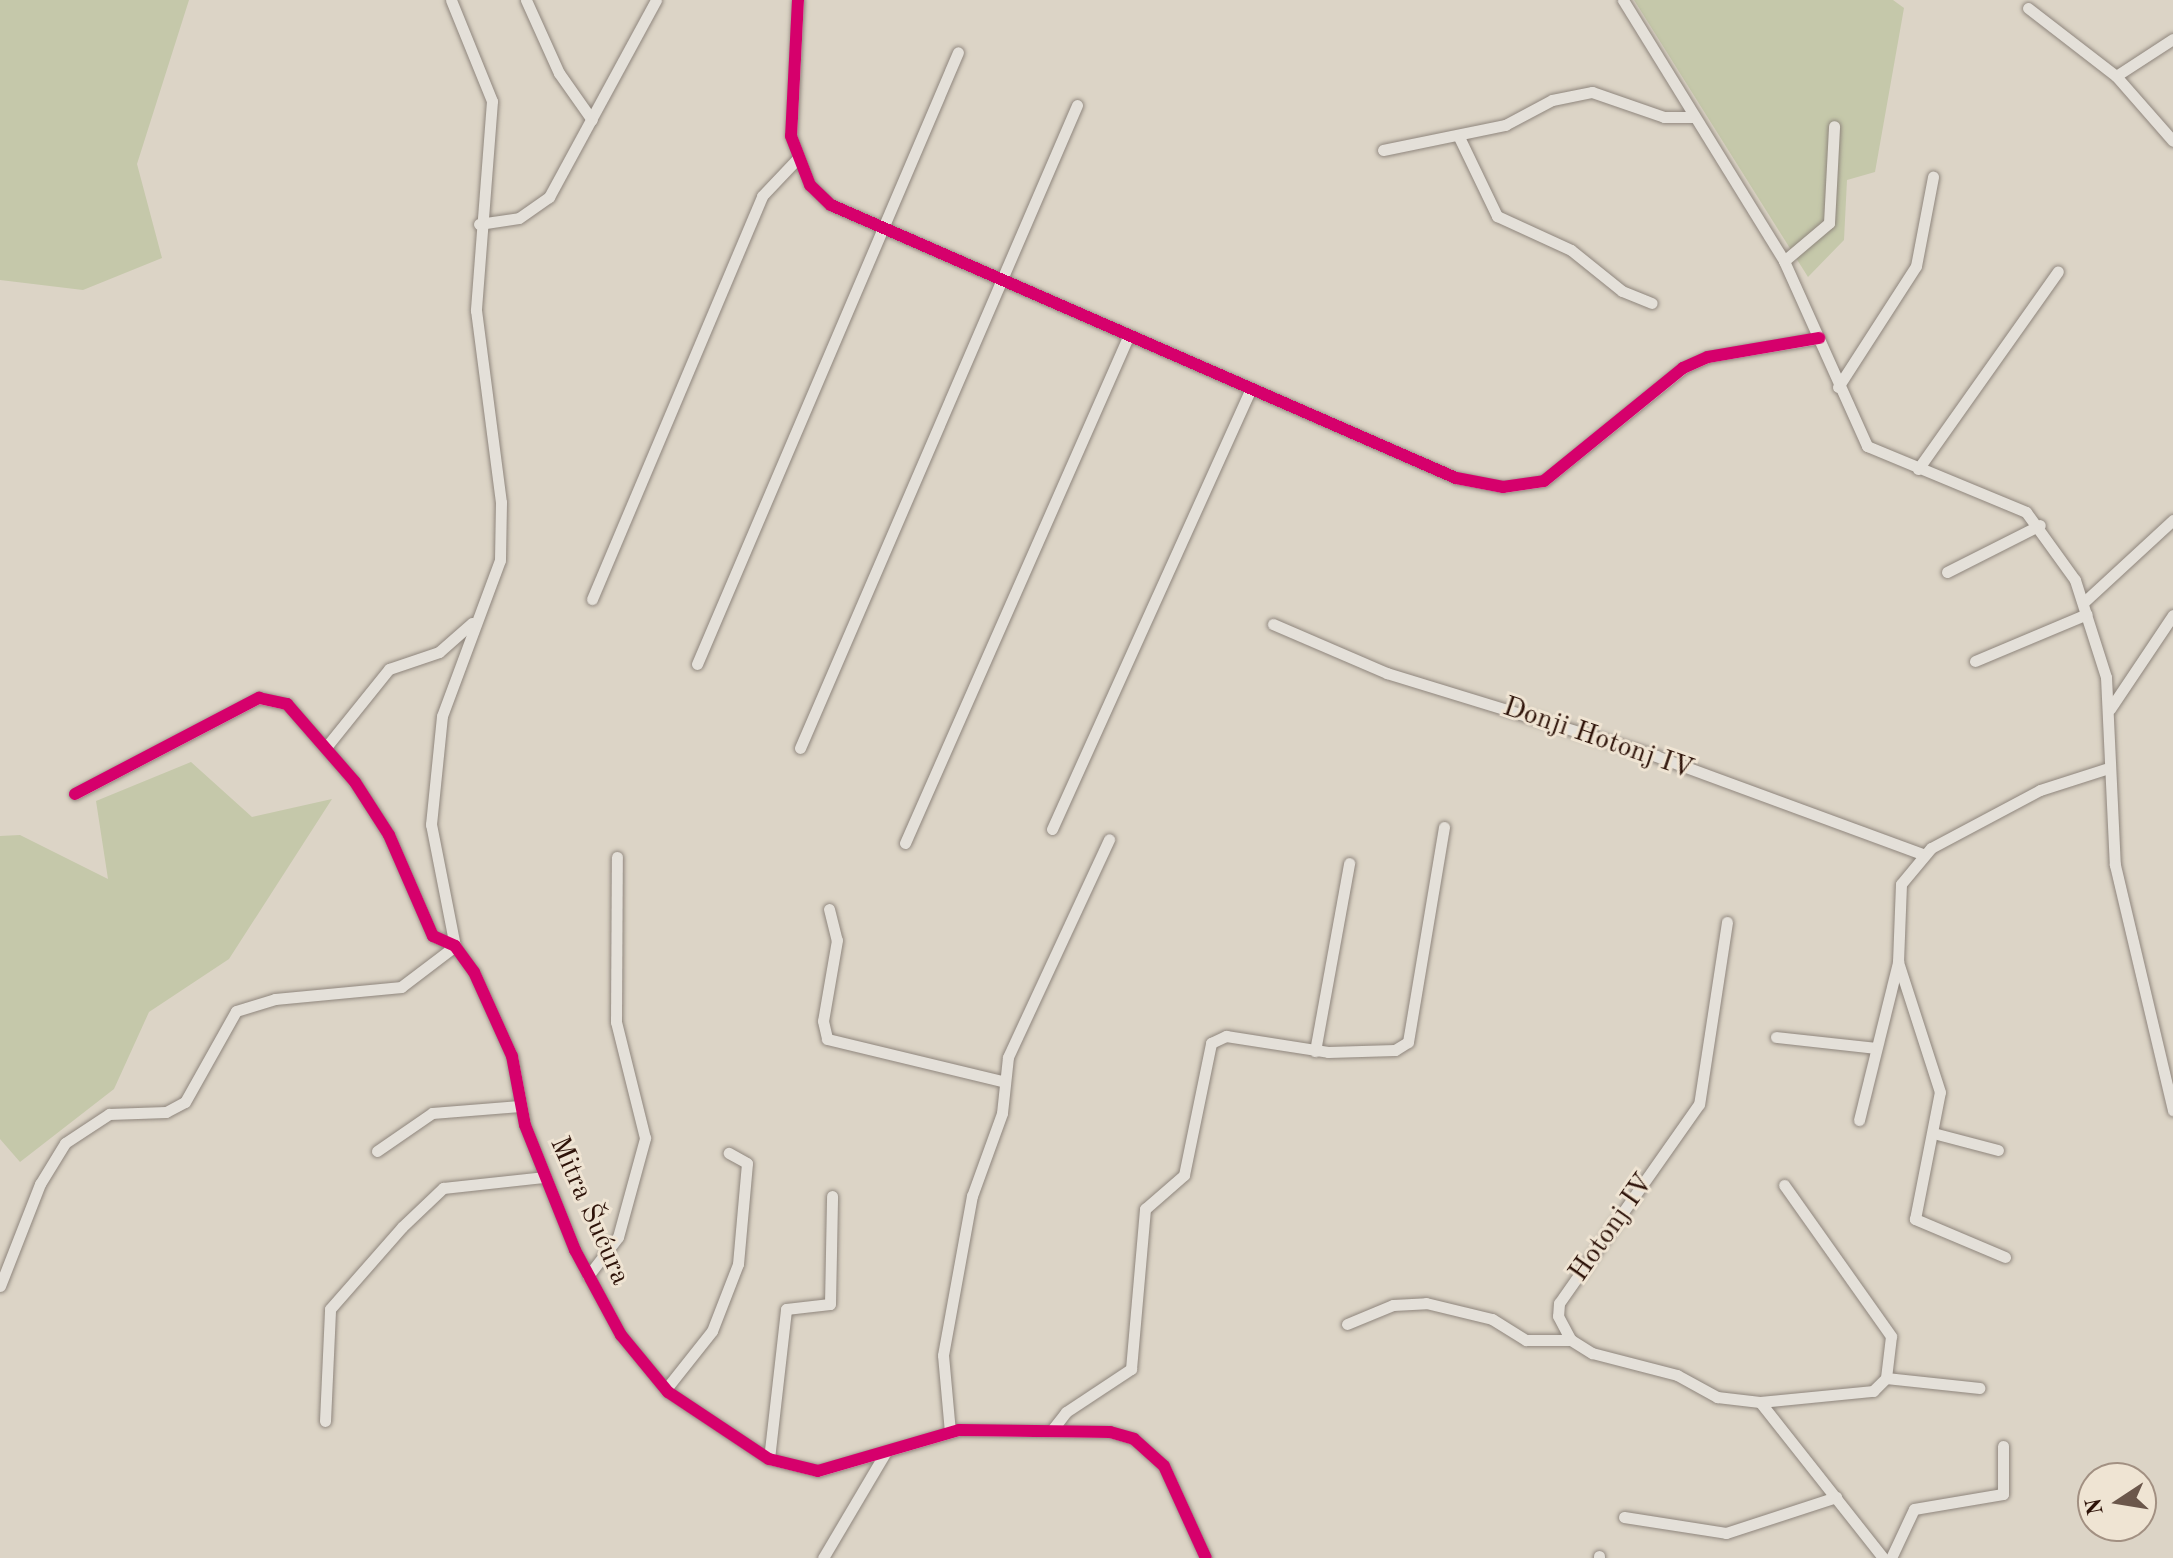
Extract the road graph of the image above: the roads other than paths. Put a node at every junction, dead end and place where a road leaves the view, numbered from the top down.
1 (451, 0) edge
2 (526, 0) edge
3 (656, 0) edge
4 (798, 0) edge
5 (1623, 0) edge
6 (2028, 8) dead end
7 (2173, 39) edge
8 (958, 52) dead end
9 (2116, 76) junction
10 (1077, 105) dead end
11 (1692, 117) junction
12 (592, 120) junction
13 (1834, 126) dead end
14 (1459, 137) junction
15 (2173, 141) edge
16 (1383, 150) dead end
17 (796, 160) junction
18 (1933, 177) dead end
19 (479, 224) junction
20 (881, 229) junction
21 (1784, 261) junction
22 (2058, 271) dead end
23 (997, 281) junction
24 (1652, 303) dead end
25 (1128, 337) junction
26 (1819, 338) junction
27 (1838, 387) junction
28 (1250, 390) junction
29 (1918, 469) junction
30 (2173, 520) edge
31 (2040, 525) junction
32 (1947, 572) dead end
33 (592, 599) dead end
34 (2085, 608) junction
35 (2173, 615) edge
36 (473, 623) junction
37 (1273, 624) dead end
38 (1975, 661) dead end
39 (697, 664) dead end
40 (2110, 709) junction
41 (327, 746) junction
42 (800, 748) dead end
43 (2109, 768) junction
44 (75, 794) dead end
45 (1444, 827) dead end
46 (1052, 829) dead end
47 (1109, 839) dead end
48 (905, 843) dead end
49 (1923, 854) junction
50 (617, 857) dead end
51 (1349, 863) dead end
52 (829, 909) dead end
53 (1727, 922) dead end
54 (455, 946) junction
55 (1898, 962) junction
56 (1776, 1037) dead end
57 (1875, 1048) junction
58 (1315, 1051) junction
59 (1002, 1081) junction
60 (520, 1106) junction
61 (2173, 1110) edge
62 (1859, 1120) dead end
63 (1937, 1134) junction
64 (1998, 1150) dead end
65 (377, 1151) dead end
66 (729, 1153) dead end
67 (545, 1177) junction
68 (1784, 1185) dead end
69 (832, 1196) dead end
70 (2005, 1257) dead end
71 (588, 1276) junction
72 (0, 1286) edge
73 (1347, 1324) dead end
74 (1571, 1340) junction
75 (1886, 1378) junction
76 (1979, 1388) dead end
77 (666, 1389) junction
78 (1760, 1402) junction
79 (325, 1421) dead end
80 (1052, 1430) junction
81 (950, 1432) junction
82 (2003, 1446) dead end
83 (884, 1455) junction
84 (769, 1459) junction
85 (1836, 1497) junction
86 (1624, 1517) dead end
87 (823, 1558) edge
88 (1206, 1558) edge
89 (1883, 1558) edge
90 (1891, 1558) edge

1 - 19 street
2 - 12 street
3 - 12 street
4 - 17 street
5 - 11 street
6 - 9 street
7 - 9 street
8 - 20 street
9 - 15 street
10 - 23 street
11 - 14 street
11 - 21 street
12 - 19 street
13 - 21 street
14 - 16 street
14 - 24 street
17 - 20 street
17 - 33 street
18 - 27 street
19 - 36 street
20 - 23 street
20 - 39 street
21 - 26 street
22 - 29 street
23 - 25 street
23 - 42 street
25 - 28 street
25 - 48 street
26 - 27 street
26 - 28 street
27 - 29 street
28 - 46 street
29 - 31 street
30 - 34 street
31 - 32 street
31 - 34 street
34 - 38 street
34 - 40 street
35 - 40 street
36 - 41 street
36 - 54 street
37 - 49 street, Donji Hotonj IV
40 - 43 street
41 - 44 street, Mitra Šućura
41 - 54 street, Mitra Šućura
43 - 49 street
43 - 61 street
45 - 58 street
47 - 59 street
49 - 55 street
50 - 71 street
51 - 58 street
52 - 59 street
53 - 74 street, Hotonj IV
54 - 60 street, Mitra Šućura
54 - 72 street
55 - 57 street
55 - 63 street
56 - 57 street
57 - 62 street
58 - 80 street
59 - 81 street
60 - 65 street
60 - 67 street, Mitra Šućura
63 - 64 street
63 - 70 street
66 - 77 street
67 - 71 street, Mitra Šućura
67 - 79 street
68 - 75 street
69 - 84 street
71 - 77 street, Mitra Šućura
73 - 74 street
74 - 78 street
75 - 76 street
75 - 78 street
77 - 84 street, Mitra Šućura
78 - 85 street
80 - 81 street, Mitra Šućura
80 - 88 street, Mitra Šućura
81 - 83 street, Mitra Šućura
82 - 90 street
83 - 84 street, Mitra Šućura
83 - 87 street
85 - 86 street
85 - 89 street

